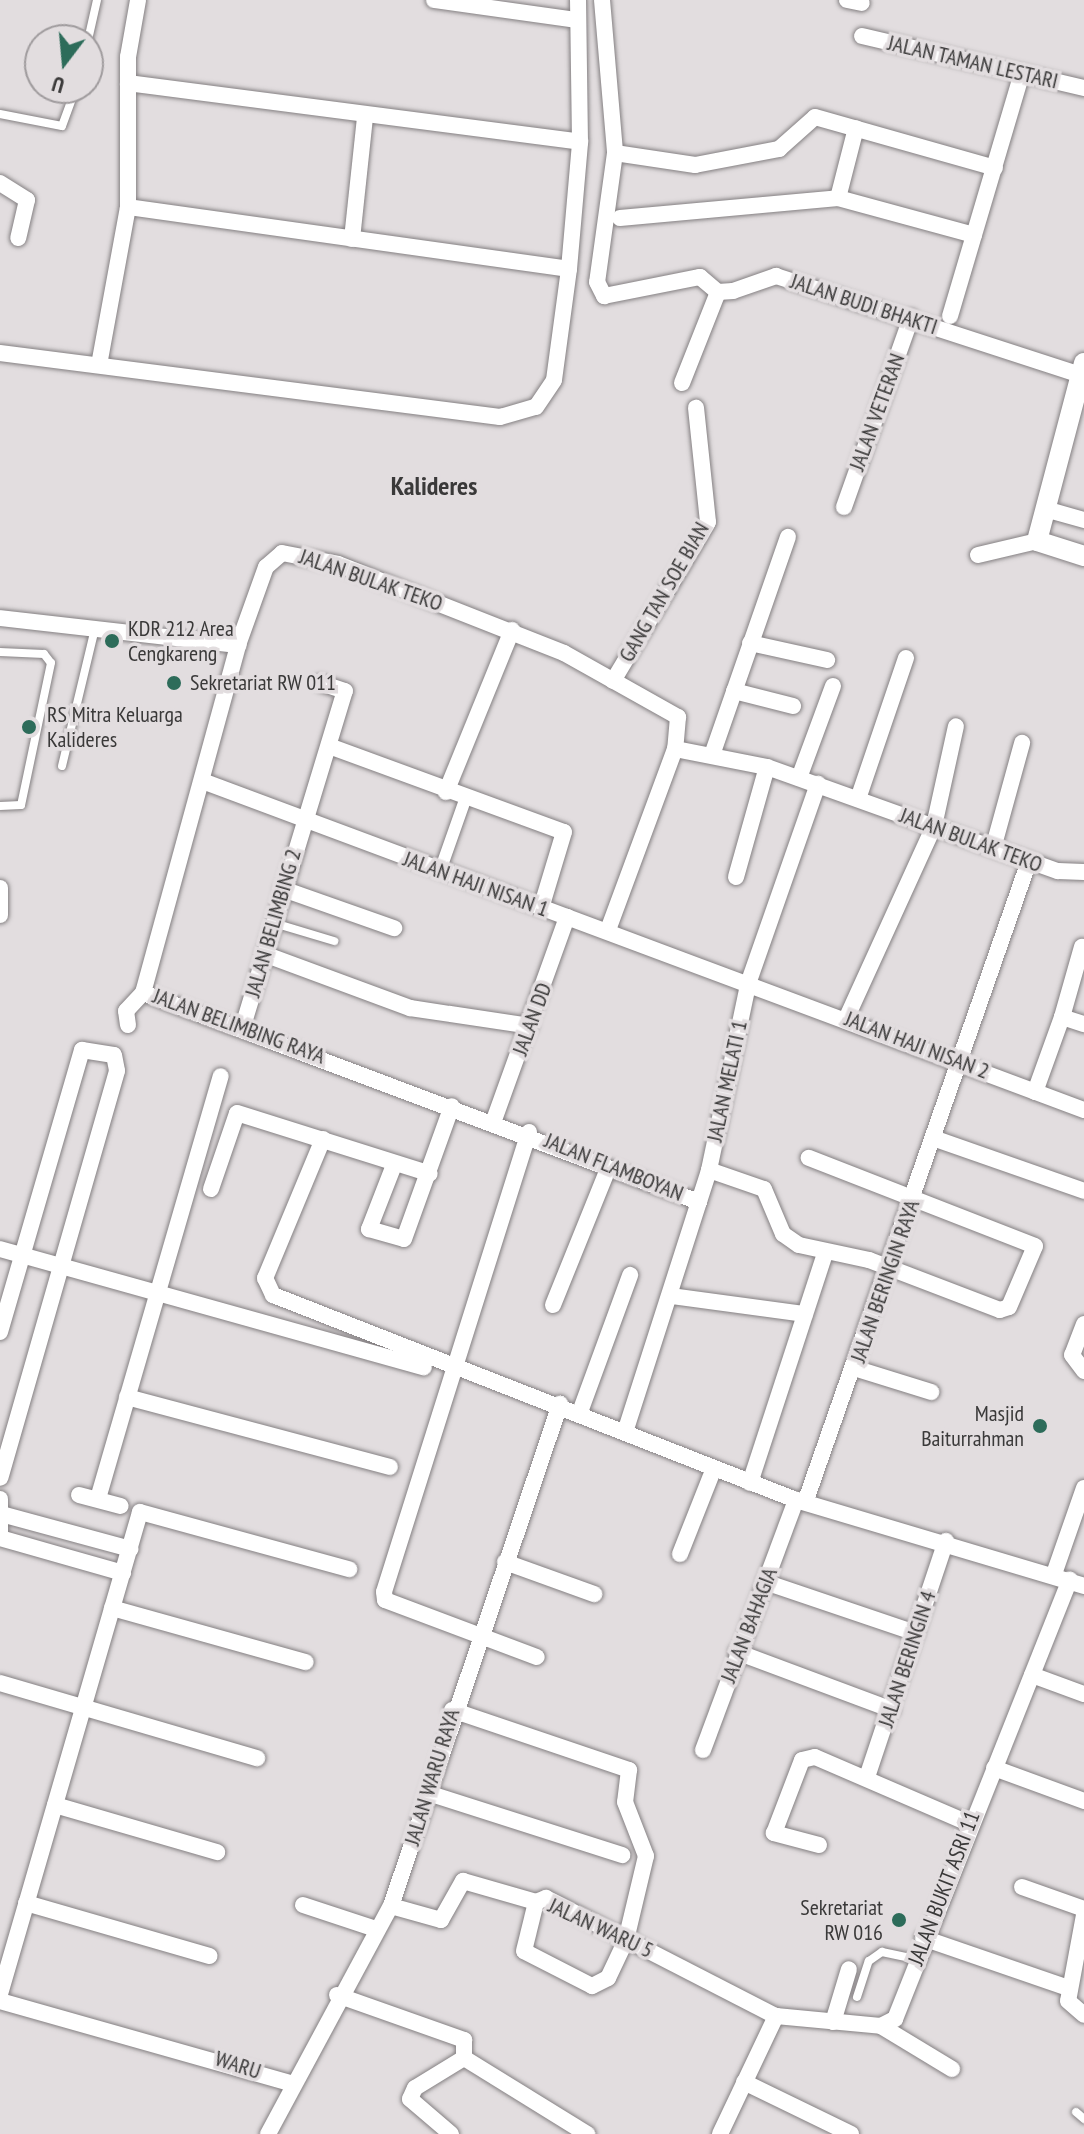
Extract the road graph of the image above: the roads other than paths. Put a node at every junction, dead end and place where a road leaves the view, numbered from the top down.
1 (97, 0) edge
2 (138, 0) edge
3 (434, 0) edge
4 (578, 0) edge
5 (602, 0) edge
6 (577, 20) junction
7 (92, 24) edge
8 (862, 36) dead end
9 (1022, 73) junction
10 (128, 83) junction
11 (1084, 88) edge
12 (70, 104) edge
13 (0, 114) edge
14 (365, 117) junction
15 (856, 128) junction
16 (580, 142) junction
17 (615, 153) junction
18 (995, 168) junction
19 (0, 183) edge
20 (838, 198) junction
21 (128, 207) junction
22 (620, 218) dead end
23 (974, 235) junction
24 (18, 238) dead end
25 (352, 239) junction
26 (569, 269) junction
27 (718, 292) junction
28 (950, 316) dead end
29 (911, 318) junction
30 (0, 353) edge
31 (99, 365) junction
32 (1083, 371) edge
33 (682, 383) dead end
34 (696, 408) dead end
35 (844, 507) dead end
36 (1045, 509) junction
37 (1084, 520) edge
38 (788, 537) dead end
39 (1037, 541) junction
40 (978, 555) dead end
41 (1084, 556) edge
42 (0, 618) edge
43 (95, 628) junction
44 (512, 630) junction
45 (750, 643) junction
46 (238, 645) junction
47 (0, 652) edge
48 (906, 658) dead end
49 (827, 660) dead end
50 (613, 681) junction
51 (320, 683) dead end
52 (833, 686) dead end
53 (734, 691) junction
54 (793, 706) dead end
55 (956, 726) dead end
56 (1022, 743) dead end
57 (329, 746) junction
58 (675, 749) junction
59 (712, 755) junction
60 (62, 766) dead end
61 (767, 767) junction
62 (799, 778) junction
63 (205, 782) junction
64 (818, 784) junction
65 (446, 792) junction
66 (858, 799) junction
67 (465, 800) junction
68 (0, 806) edge
69 (303, 820) junction
70 (934, 826) junction
71 (994, 845) junction
72 (1029, 861) junction
73 (440, 871) junction
74 (1084, 872) edge
75 (736, 877) dead end
76 (0, 888) edge
77 (283, 889) junction
78 (541, 908) junction
79 (0, 915) edge
80 (567, 917) junction
81 (273, 922) junction
82 (394, 928) dead end
83 (608, 930) junction
84 (334, 941) dead end
85 (1082, 947) dead end
86 (264, 954) junction
87 (749, 981) junction
88 (144, 988) junction
89 (847, 1017) junction
90 (1062, 1017) junction
91 (1084, 1024) edge
92 (128, 1025) dead end
93 (243, 1026) junction
94 (530, 1026) junction
95 (961, 1061) junction
96 (221, 1076) dead end
97 (1035, 1092) junction
98 (452, 1106) junction
99 (1084, 1110) edge
100 (494, 1120) junction
101 (529, 1132) junction
102 (933, 1138) junction
103 (323, 1139) junction
104 (809, 1158) dead end
105 (394, 1165) junction
106 (608, 1169) junction
107 (709, 1170) junction
108 (430, 1174) junction
109 (211, 1189) dead end
110 (1084, 1191) edge
111 (915, 1197) junction
112 (699, 1202) junction
113 (0, 1249) edge
114 (825, 1254) junction
115 (22, 1255) junction
116 (61, 1267) junction
117 (889, 1268) junction
118 (630, 1275) dead end
119 (157, 1296) junction
120 (671, 1296) junction
121 (553, 1305) dead end
122 (805, 1314) junction
123 (1084, 1324) edge
124 (0, 1332) edge
125 (424, 1367) dead end
126 (452, 1368) junction
127 (854, 1368) junction
128 (1084, 1371) edge
129 (931, 1392) dead end
130 (127, 1397) junction
131 (560, 1404) junction
132 (580, 1412) junction
133 (626, 1429) junction
134 (390, 1467) dead end
135 (714, 1468) junction
136 (0, 1478) edge
137 (750, 1483) junction
138 (1084, 1488) edge
139 (79, 1495) dead end
140 (99, 1495) junction
141 (801, 1500) junction
142 (121, 1506) dead end
143 (2, 1507) edge
144 (0, 1537) edge
145 (946, 1541) junction
146 (130, 1549) junction
147 (680, 1554) dead end
148 (505, 1562) junction
149 (349, 1569) dead end
150 (123, 1573) junction
151 (1069, 1580) edge
152 (765, 1582) junction
153 (594, 1594) dead end
154 (112, 1608) junction
155 (916, 1633) junction
156 (476, 1636) junction
157 (737, 1652) junction
158 (537, 1657) dead end
159 (306, 1662) dead end
160 (1032, 1675) junction
161 (0, 1683) edge
162 (1084, 1694) edge
163 (84, 1706) junction
164 (452, 1710) junction
165 (892, 1710) junction
166 (703, 1750) dead end
167 (257, 1758) dead end
168 (994, 1768) junction
169 (867, 1777) junction
170 (431, 1794) junction
171 (1084, 1801) edge
172 (55, 1805) junction
173 (968, 1823) junction
174 (819, 1845) dead end
175 (217, 1852) dead end
176 (622, 1855) dead end
177 (1022, 1887) dead end
178 (536, 1902) junction
179 (26, 1903) junction
180 (303, 1905) dead end
181 (391, 1906) junction
182 (1084, 1912) edge
183 (376, 1929) junction
184 (923, 1938) junction
185 (626, 1940) junction
186 (210, 1956) dead end
187 (916, 1959) junction
188 (849, 1969) dead end
189 (1068, 1988) junction
190 (0, 1994) edge
191 (337, 1995) junction
192 (857, 1997) dead end
193 (0, 2001) edge
194 (1084, 2015) edge
195 (776, 2016) junction
196 (833, 2022) junction
197 (881, 2026) junction
198 (464, 2058) junction
199 (952, 2069) dead end
200 (744, 2082) junction
201 (293, 2084) junction
202 (1076, 2112) dead end
203 (1084, 2119) edge
204 (268, 2134) edge
205 (451, 2134) edge
206 (587, 2134) edge
207 (720, 2134) edge
208 (851, 2134) edge

1 - 7 lane
2 - 10 street
3 - 6 street
4 - 6 street
5 - 17 street
6 - 16 street
8 - 9 street, JALAN TAMAN LESTARI
9 - 11 street, JALAN TAMAN LESTARI
9 - 18 street
10 - 14 street
10 - 21 street
12 - 13 lane
14 - 16 street
14 - 25 street
15 - 17 street
15 - 18 street
15 - 20 street
16 - 26 street
17 - 27 street
18 - 23 street
19 - 24 street
20 - 22 street
20 - 23 street
21 - 25 street
21 - 31 street
23 - 28 street
25 - 26 street
26 - 31 street
27 - 29 street, JALAN BUDI BHAKTI
27 - 33 street
29 - 32 street, JALAN BUDI BHAKTI
29 - 35 street, JALAN VETERAN
30 - 31 street
32 - 36 street
34 - 50 street, GANG TAN SOE BIAN
36 - 37 street
36 - 39 street
38 - 45 street
39 - 40 street
39 - 41 street
42 - 43 street
43 - 46 street
43 - 60 lane
44 - 46 street, JALAN BULAK TEKO
44 - 50 street, JALAN BULAK TEKO
44 - 65 street
45 - 49 street
45 - 53 street
46 - 63 street, JALAN BULAK TEKO
47 - 68 lane
48 - 66 street
50 - 58 street, JALAN BULAK TEKO
51 - 57 street, JALAN BELIMBING 2
52 - 62 street
53 - 54 street
53 - 59 street
55 - 70 street
56 - 71 street
57 - 65 street
57 - 69 street, JALAN BELIMBING 2
58 - 59 street, JALAN BULAK TEKO
58 - 83 street, JALAN BULAK TEKO
59 - 61 street, JALAN BULAK TEKO
61 - 62 street, JALAN BULAK TEKO
61 - 75 street
62 - 64 street, JALAN BULAK TEKO
63 - 69 street, JALAN HAJI NISAN 1
63 - 88 street, JALAN BELIMBING RAYA
64 - 66 street, JALAN BULAK TEKO
64 - 87 street, JALAN MELATI 1
65 - 67 street
66 - 70 street, JALAN BULAK TEKO
67 - 73 street
67 - 78 street
69 - 73 street, JALAN HAJI NISAN 1
69 - 77 street, JALAN BELIMBING 2
70 - 71 street, JALAN BULAK TEKO
70 - 89 street
71 - 72 street, JALAN BULAK TEKO
72 - 74 street, JALAN BULAK TEKO
72 - 95 street, JALAN BERINGIN RAYA
73 - 78 street, JALAN HAJI NISAN 1
76 - 79 street
77 - 81 street, JALAN BELIMBING 2
77 - 82 street
78 - 80 street, JALAN HAJI NISAN 1
80 - 83 street, JALAN HAJI NISAN 1
80 - 94 street, JALAN DD
81 - 84 lane
81 - 86 street, JALAN BELIMBING 2
83 - 87 street, JALAN HAJI NISAN 1
85 - 90 street
86 - 93 street, JALAN BELIMBING 2
86 - 94 street
87 - 89 street, JALAN HAJI NISAN 2
87 - 107 street, JALAN MELATI 1
88 - 92 street
88 - 93 street, JALAN BELIMBING RAYA
89 - 95 street, JALAN HAJI NISAN 2
90 - 91 street
90 - 97 street
93 - 98 street, JALAN BELIMBING RAYA
94 - 100 street, JALAN DD
95 - 97 street, JALAN HAJI NISAN 2
95 - 102 street, JALAN BERINGIN RAYA
96 - 119 street
97 - 99 street, JALAN HAJI NISAN 2
98 - 100 street, JALAN BELIMBING RAYA
98 - 108 street
100 - 101 street, JALAN FLAMBOYAN
101 - 106 street, JALAN FLAMBOYAN
101 - 126 street
102 - 110 street
102 - 111 street, JALAN BERINGIN RAYA
103 - 105 street
103 - 109 street
103 - 126 street
104 - 111 street
105 - 108 street
105 - 108 street
106 - 112 street, JALAN FLAMBOYAN
106 - 121 street
107 - 112 street
107 - 114 street, JALAN MELATI 1
111 - 117 street, JALAN BERINGIN RAYA
111 - 117 street, JALAN MELATI 1
112 - 120 street
113 - 115 street
114 - 117 street, JALAN MELATI 1
114 - 122 street
115 - 116 street
115 - 116 street
115 - 124 street
116 - 119 street
116 - 136 street
117 - 127 street, JALAN BERINGIN RAYA
118 - 132 street
119 - 125 street
119 - 130 street
120 - 122 street
120 - 133 street
122 - 137 street
123 - 128 street
126 - 131 street
126 - 156 street
127 - 129 street
127 - 141 street, JALAN BERINGIN RAYA
130 - 134 street
130 - 140 street
131 - 132 street
131 - 148 street, JALAN WARU RAYA
132 - 133 street
133 - 135 street
135 - 137 street
135 - 147 street
137 - 141 street
138 - 151 street, JALAN BUKIT ASRI 11
139 - 140 street
140 - 142 street
141 - 145 street
141 - 152 street, JALAN BAHAGIA
143 - 144 street
143 - 146 street
144 - 150 street
145 - 151 street
145 - 155 street, JALAN BERINGIN 4
146 - 149 street
146 - 150 street
148 - 153 street
148 - 156 street, JALAN WARU RAYA
150 - 154 street
151 - 160 street, JALAN BUKIT ASRI 11
152 - 155 street
152 - 157 street, JALAN BAHAGIA
154 - 159 street
154 - 163 street
155 - 165 street, JALAN BERINGIN 4
156 - 158 street
156 - 164 street, JALAN WARU RAYA
157 - 165 street
157 - 166 street, JALAN BAHAGIA
160 - 162 street
160 - 168 street, JALAN BUKIT ASRI 11
161 - 163 street
163 - 167 street
163 - 172 street
164 - 170 street, JALAN WARU RAYA
164 - 185 street
165 - 169 street, JALAN BERINGIN 4
168 - 171 street
168 - 173 street, JALAN BUKIT ASRI 11
169 - 173 street
169 - 174 street
170 - 176 street
170 - 181 street, JALAN WARU RAYA
172 - 175 street
172 - 179 street
173 - 184 street, JALAN BUKIT ASRI 11
177 - 182 street
178 - 181 street, JALAN WARU 5
178 - 185 street, JALAN WARU 5
178 - 185 street
179 - 186 street
179 - 190 street
180 - 183 street
181 - 183 street, JALAN WARU RAYA
182 - 189 street
183 - 191 street, JALAN WARU RAYA
184 - 187 street, JALAN BUKIT ASRI 11
184 - 189 street
185 - 195 street, JALAN WARU 5
187 - 192 lane
187 - 197 street, JALAN BUKIT ASRI 11
188 - 196 street
189 - 194 street
191 - 198 street
191 - 201 street, JALAN WARU RAYA
193 - 201 street, WARU
195 - 196 street
195 - 200 street
196 - 197 street
197 - 199 street
198 - 205 street
198 - 206 street
200 - 207 street
200 - 208 street
201 - 204 street, JALAN WARU RAYA
202 - 203 lane

